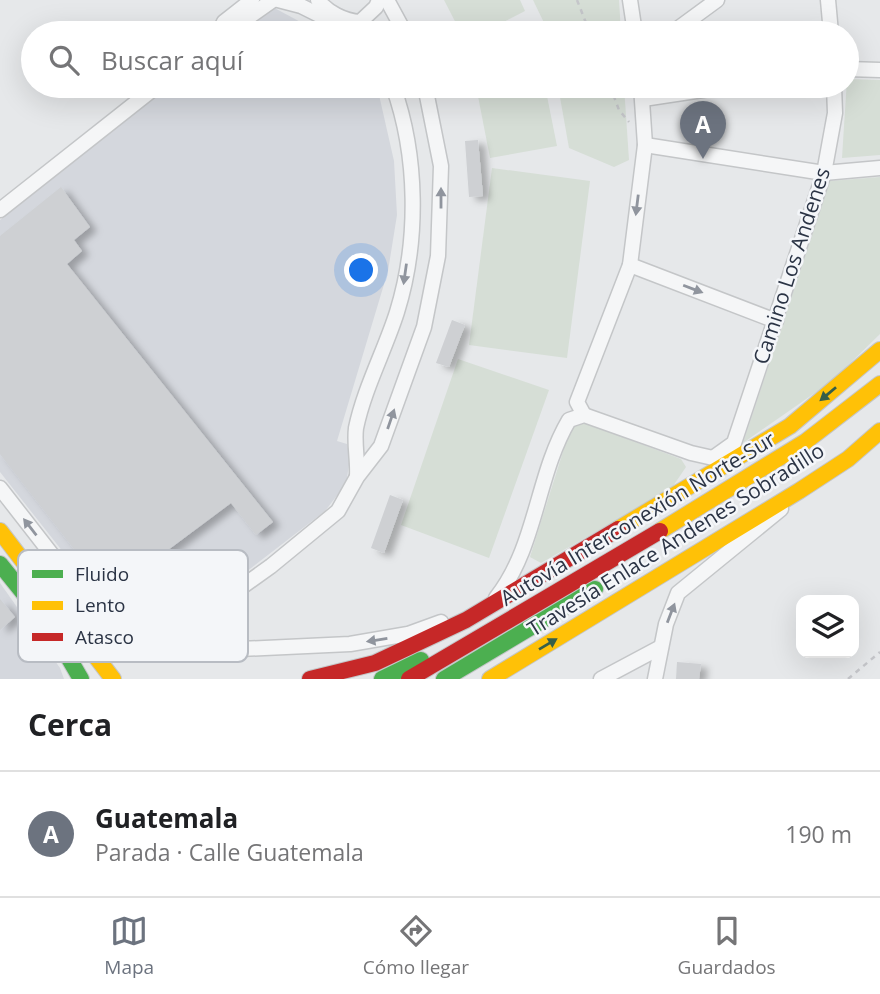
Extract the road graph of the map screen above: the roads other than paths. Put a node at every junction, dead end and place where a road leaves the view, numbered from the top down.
1 (251, 0) edge
2 (261, 0) edge
3 (273, 0) edge
4 (278, 0) edge
5 (306, 0) edge
6 (379, 0) edge
7 (387, 0) edge
8 (630, 0) edge
9 (717, 0) edge
10 (828, 0) edge
11 (322, 5) edge
12 (225, 21) edge
13 (235, 21) edge
14 (242, 21) edge
15 (331, 21) edge
16 (349, 21) edge
17 (361, 21) edge
18 (398, 21) edge
19 (633, 21) edge
20 (688, 21) edge
21 (830, 21) edge
22 (859, 70) edge
23 (880, 71) edge
24 (142, 98) edge
25 (396, 98) edge
26 (427, 98) edge
27 (642, 98) edge
28 (834, 98) edge
29 (645, 143) junction
30 (880, 168) edge
31 (824, 173) junction
32 (0, 210) edge
33 (630, 265) junction
34 (776, 321) junction
35 (880, 350) edge
36 (880, 384) edge
37 (584, 415) junction
38 (880, 431) edge
39 (826, 447) dead end
40 (794, 469) dead end
41 (357, 477) junction
42 (0, 488) edge
43 (799, 491) junction
44 (695, 529) dead end
45 (0, 531) edge
46 (48, 550) edge
47 (18, 554) edge
48 (0, 564) edge
49 (248, 583) edge
50 (18, 586) edge
51 (489, 607) junction
52 (464, 646) junction
53 (661, 647) junction
54 (249, 650) edge
55 (70, 662) edge
56 (83, 662) edge
57 (100, 662) edge
58 (110, 662) edge
59 (457, 674) edge
60 (80, 679) edge
61 (97, 679) edge
62 (113, 679) edge
63 (126, 679) edge
64 (310, 679) edge
65 (382, 679) edge
66 (409, 679) edge
67 (444, 679) edge
68 (490, 679) edge
69 (601, 679) edge
70 (655, 679) edge

1 - 12 street
2 - 13 street
3 - 14 street
4 - 15 street
5 - 11 street
6 - 17 street
7 - 18 street
8 - 19 street
9 - 20 street
10 - 21 street
11 - 16 street
22 - 23 street
24 - 32 street
25 -> 41 street
41 -> 26 street
27 - 29 street
28 - 31 street, Camino Los Andenes
29 - 31 street
29 -> 33 street
30 - 31 street
31 - 34 street, Camino Los Andenes
33 -> 34 street
33 - 37 street
34 - 37 street, Camino Los Andenes
35 -> 51 main road, Travesía Enlace Andenes Sobradillo
36 - 52 main road, Autovía Interconexión Norte-Sur
37 - 51 street
38 - 43 main road, Travesía Enlace Andenes Sobradillo
39 - 40 main road, Autovía Interconexión Norte-Sur
41 - 49 street
46 -> 42 street
53 -> 43 street
68 -> 43 main road, Travesía Enlace Andenes Sobradillo
44 - 59 main road, Autovía Interconexión Norte-Sur
45 - 47 main road
48 - 50 main road
51 -> 54 street
51 - 64 main road, Travesía Enlace Andenes Sobradillo
52 - 65 main road
52 - 66 main road, Autovía Interconexión Norte-Sur
53 - 69 street
53 - 70 street
55 - 60 main road
56 - 61 main road
57 - 62 main road
58 - 63 main road
59 - 67 main road, Autovía Interconexión Norte-Sur

